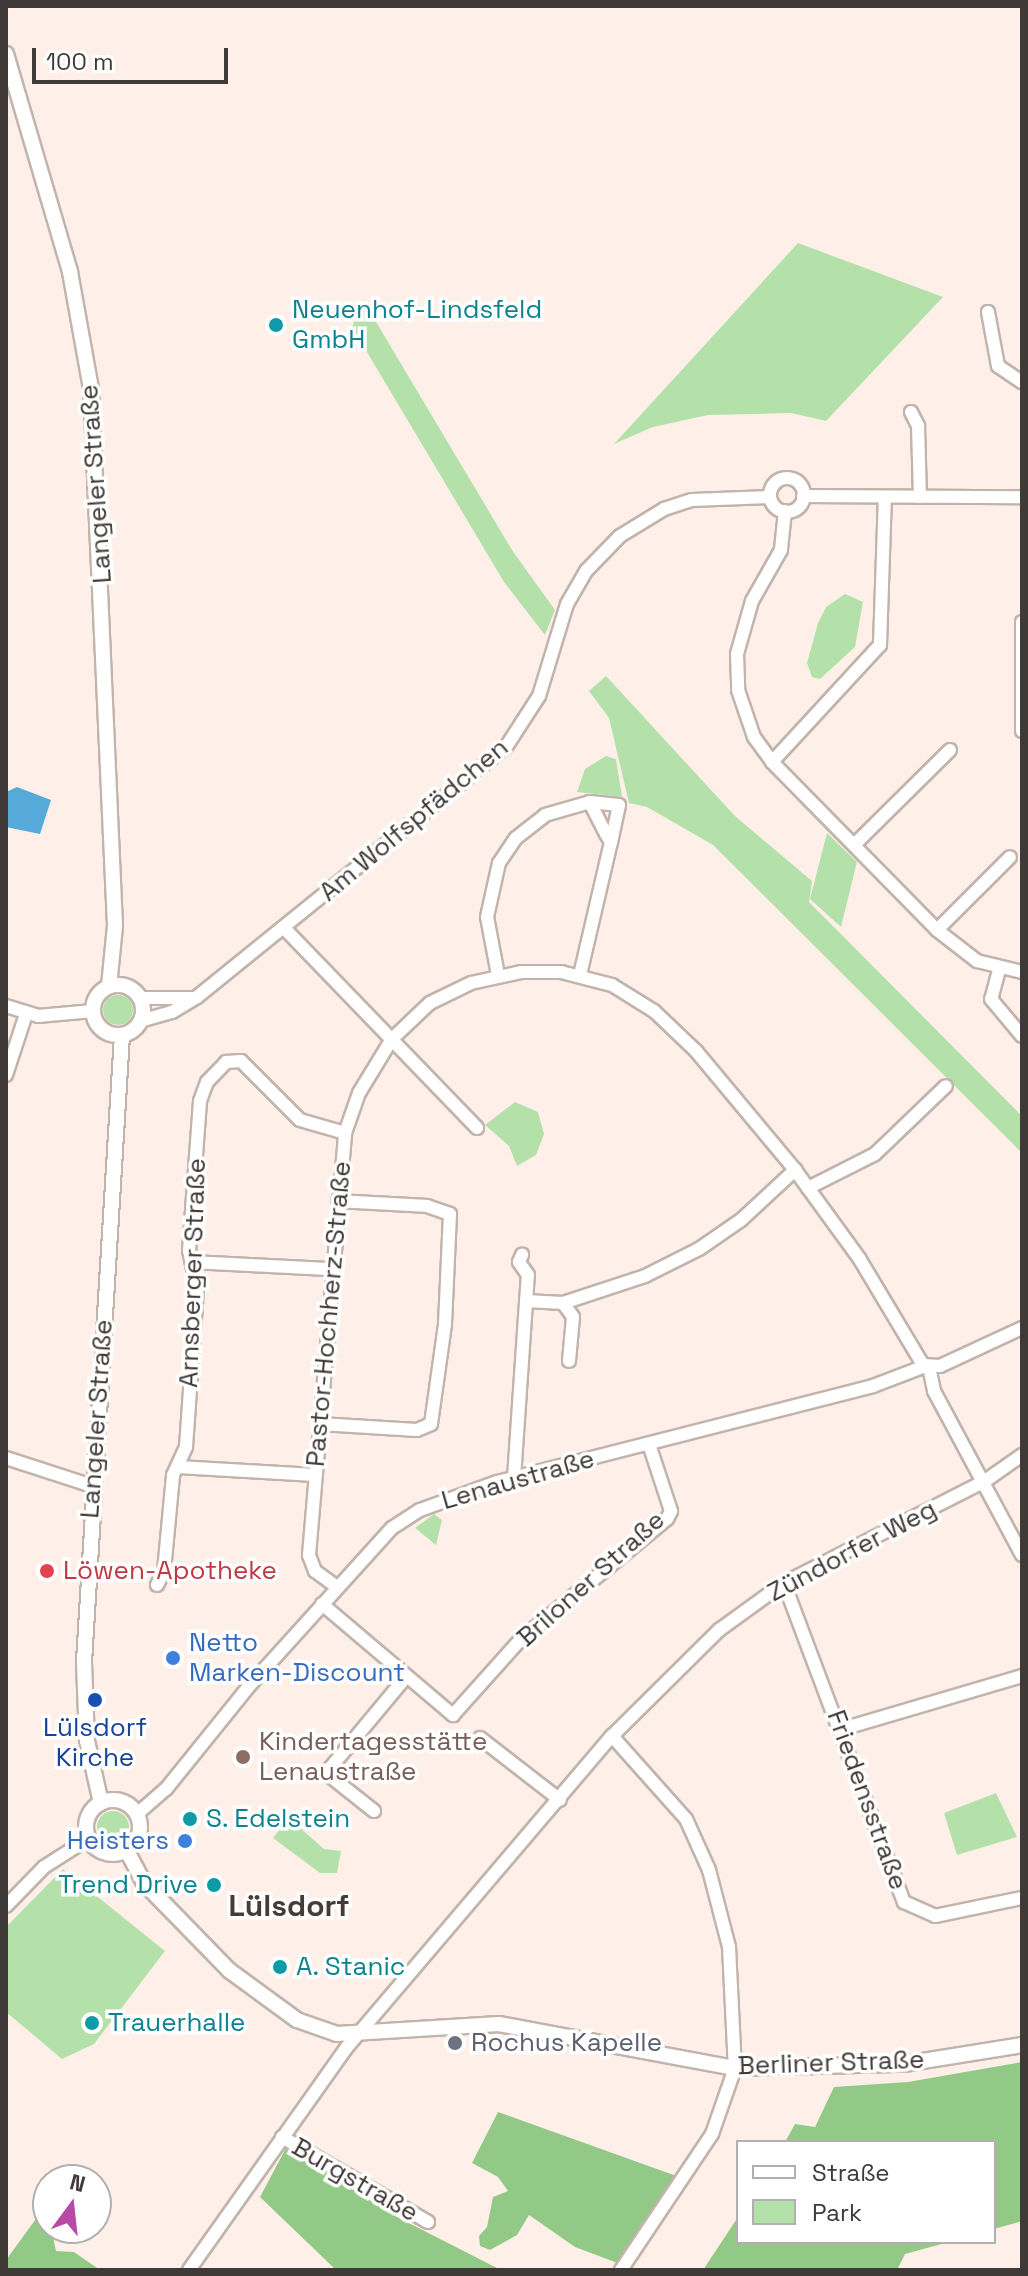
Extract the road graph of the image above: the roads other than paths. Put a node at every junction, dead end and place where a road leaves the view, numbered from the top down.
1 (6, 54) edge
2 (988, 312) dead end
3 (1022, 382) edge
4 (911, 412) dead end
5 (803, 496) junction
6 (770, 497) junction
7 (885, 497) junction
8 (920, 497) junction
9 (1022, 497) edge
10 (785, 511) junction
11 (1022, 623) edge
12 (1022, 731) edge
13 (950, 750) dead end
14 (772, 762) junction
15 (590, 802) junction
16 (611, 842) junction
17 (854, 845) junction
18 (1010, 857) dead end
19 (115, 926) junction
20 (284, 928) junction
21 (937, 930) junction
22 (999, 970) junction
23 (1022, 972) edge
24 (498, 975) junction
25 (580, 975) junction
26 (109, 986) junction
27 (135, 994) junction
28 (197, 997) junction
29 (6, 1006) edge
30 (93, 1011) junction
31 (26, 1014) junction
32 (140, 1021) junction
33 (122, 1035) junction
34 (1022, 1036) edge
35 (392, 1039) junction
36 (6, 1075) edge
37 (946, 1086) dead end
38 (477, 1128) dead end
39 (345, 1133) junction
40 (795, 1170) junction
41 (808, 1188) junction
42 (338, 1201) junction
43 (522, 1255) dead end
44 (192, 1262) junction
45 (332, 1269) junction
46 (526, 1301) junction
47 (563, 1303) junction
48 (1022, 1328) edge
49 (569, 1361) dead end
50 (929, 1367) junction
51 (320, 1424) junction
52 (649, 1444) junction
53 (1022, 1455) edge
54 (6, 1458) edge
55 (178, 1467) junction
56 (315, 1475) junction
57 (514, 1478) junction
58 (985, 1481) junction
59 (92, 1486) junction
60 (1022, 1555) edge
61 (784, 1583) junction
62 (157, 1585) dead end
63 (337, 1587) junction
64 (322, 1604) junction
65 (1022, 1676) edge
66 (406, 1677) junction
67 (842, 1729) junction
68 (612, 1736) junction
69 (480, 1738) dead end
70 (560, 1800) junction
71 (101, 1803) junction
72 (374, 1811) dead end
73 (137, 1814) junction
74 (88, 1839) junction
75 (127, 1851) junction
76 (1022, 1898) edge
77 (8, 1899) edge
78 (356, 2037) junction
79 (1022, 2045) edge
80 (735, 2068) junction
81 (282, 2137) junction
82 (428, 2222) dead end
83 (189, 2270) edge
84 (621, 2270) edge

1 - 19 street, Langeler Straße
2 - 3 street
4 - 8 street
5 - 6 street
5 - 7 street
5 - 10 street
6 - 10 street
6 - 20 street, Am Wolfspfädchen
7 - 8 street
7 - 14 street
8 - 9 street
10 - 14 street
11 - 12 street
13 - 17 street
14 - 17 street
15 - 16 street
15 - 16 street
15 - 24 street
16 - 25 street
17 - 21 street
18 - 21 street
19 - 26 street, Langeler Straße
19 - 27 street, Langeler Straße
20 - 28 street, Am Wolfspfädchen
20 - 35 street
21 - 22 street
22 - 23 street
22 - 34 street
24 - 25 street, Pastor-Hochherz-Straße
24 - 35 street, Pastor-Hochherz-Straße
25 - 40 street, Pastor-Hochherz-Straße
26 - 27 street
26 - 30 street
27 - 28 street
27 - 32 street
28 - 32 street, Am Wolfspfädchen
29 - 31 street
30 - 31 street
30 - 33 street
31 - 36 street
32 - 33 street
33 - 59 street, Langeler Straße
35 - 38 street
35 - 39 street, Pastor-Hochherz-Straße
37 - 41 street
39 - 42 street, Pastor-Hochherz-Straße
39 - 44 street, Arnsberger Straße
40 - 41 street, Pastor-Hochherz-Straße
40 - 47 street
41 - 50 street, Pastor-Hochherz-Straße
42 - 45 street, Pastor-Hochherz-Straße
42 - 51 street
43 - 46 street
44 - 45 street
44 - 55 street, Arnsberger Straße
45 - 51 street, Pastor-Hochherz-Straße
46 - 47 street
46 - 57 street
47 - 49 street
48 - 50 street, Lenaustraße
50 - 52 street, Lenaustraße
50 - 58 street, Pastor-Hochherz-Straße
51 - 56 street, Pastor-Hochherz-Straße
52 - 57 street, Lenaustraße
52 - 66 street, Briloner Straße
53 - 58 street, Zündorfer Weg
54 - 59 street
55 - 56 street
55 - 62 street, Arnsberger Straße
56 - 63 street, Pastor-Hochherz-Straße
57 - 63 street, Lenaustraße
58 - 60 street, Pastor-Hochherz-Straße
58 - 61 street, Zündorfer Weg
59 - 71 street, Langeler Straße
61 - 67 street, Friedensstraße
61 - 68 street, Zündorfer Weg
63 - 64 street, Lenaustraße
64 - 66 street, Briloner Straße
64 - 73 street, Lenaustraße
65 - 67 street
66 - 72 street
67 - 76 street, Friedensstraße
68 - 70 street, Zündorfer Weg
68 - 80 street
69 - 70 street
70 - 78 street, Zündorfer Weg
71 - 73 street
71 - 74 street
73 - 75 street
74 - 75 street
74 - 77 street
75 - 78 street, Berliner Straße
78 - 80 street, Berliner Straße
78 - 81 street, Burgstraße
79 - 80 street, Berliner Straße
80 - 84 street
81 - 82 street, Burgstraße
81 - 83 street, Burgstraße

